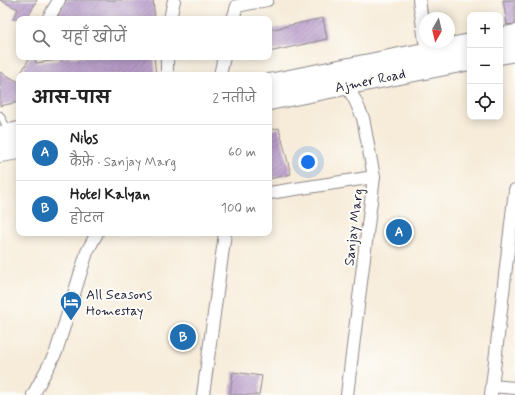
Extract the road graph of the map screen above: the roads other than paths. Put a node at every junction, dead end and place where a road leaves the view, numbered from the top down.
1 (59, 0) edge
2 (174, 0) edge
3 (267, 0) edge
4 (419, 0) edge
5 (421, 12) edge
6 (50, 16) edge
7 (171, 16) edge
8 (234, 16) edge
9 (515, 35) edge
10 (503, 37) edge
11 (455, 44) edge
12 (467, 44) edge
13 (419, 48) edge
14 (515, 51) edge
15 (503, 53) edge
16 (167, 60) edge
17 (223, 60) edge
18 (467, 60) edge
19 (167, 72) edge
20 (221, 72) edge
21 (343, 77) junction
22 (272, 84) edge
23 (272, 99) edge
24 (0, 115) edge
25 (12, 138) edge
26 (0, 152) edge
27 (374, 177) junction
28 (515, 190) edge
29 (272, 193) edge
30 (95, 236) edge
31 (225, 236) edge
32 (511, 256) edge
33 (515, 388) edge
34 (492, 390) edge
35 (33, 395) edge
36 (203, 395) edge
37 (347, 395) edge

1 - 6 street
2 - 7 street
3 - 8 street
4 - 5 street
9 - 10 highway
11 - 12 highway, Ajmer Road
13 - 21 highway, Ajmer Road
14 - 15 highway
16 - 19 street
17 - 20 street
18 - 21 highway, Ajmer Road
21 - 22 highway, Ajmer Road
21 - 23 highway, Ajmer Road
21 - 27 street, Sanjay Marg
24 - 25 lane
25 - 26 highway
27 - 29 street
27 - 37 street, Sanjay Marg
28 - 32 street
30 - 35 street
31 - 36 street
32 - 34 street
33 - 34 street

